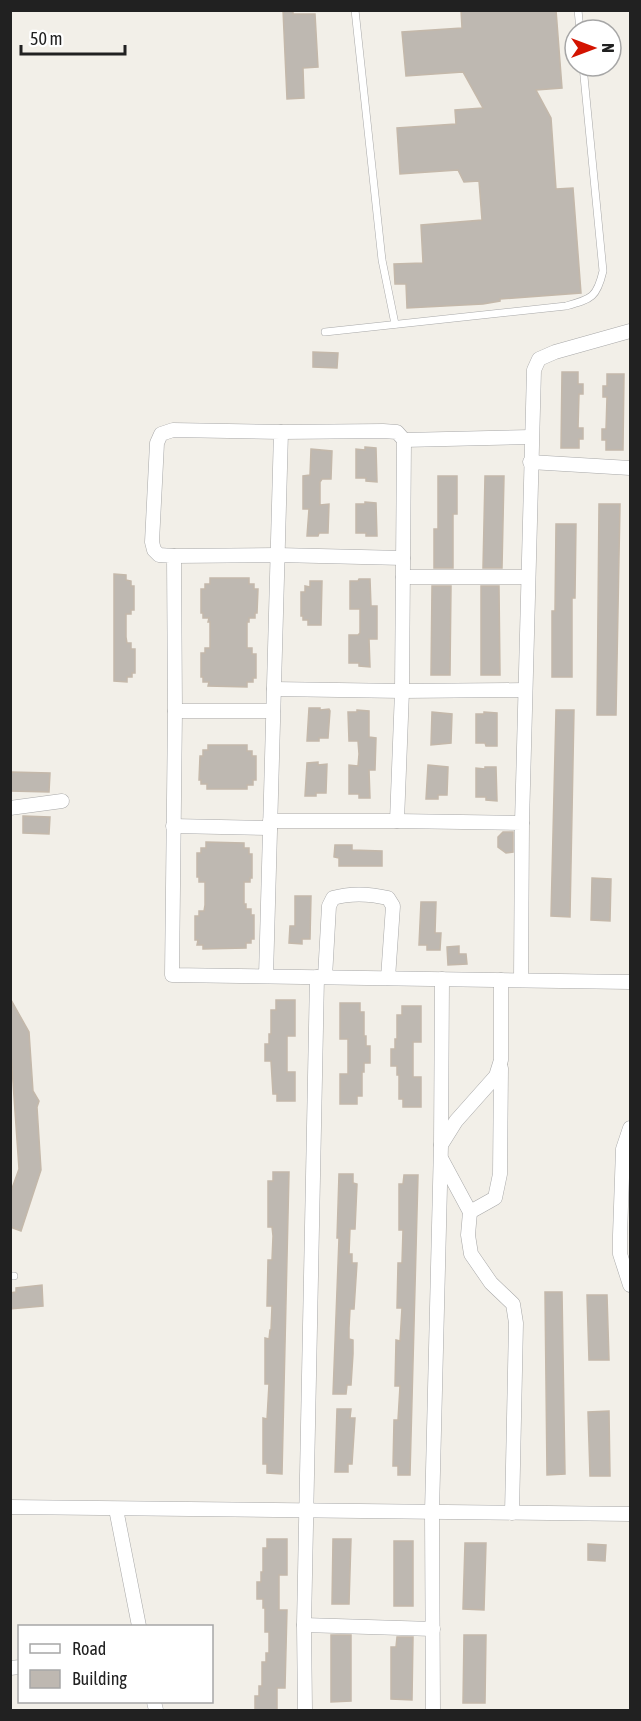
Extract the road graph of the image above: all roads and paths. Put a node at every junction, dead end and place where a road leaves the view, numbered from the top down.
1 (355, 10) edge
2 (584, 78) edge
3 (395, 324) junction
4 (630, 331) edge
5 (325, 332) dead end
6 (281, 432) junction
7 (531, 437) junction
8 (404, 440) junction
9 (530, 462) junction
10 (630, 468) edge
11 (278, 555) junction
12 (174, 556) junction
13 (404, 558) junction
14 (403, 577) junction
15 (528, 577) junction
16 (274, 689) junction
17 (525, 690) junction
18 (402, 691) junction
19 (175, 711) junction
20 (273, 711) junction
21 (62, 801) dead end
22 (10, 808) edge
23 (397, 821) junction
24 (522, 823) junction
25 (270, 825) junction
26 (173, 826) junction
27 (266, 976) junction
28 (321, 977) junction
29 (388, 978) junction
30 (442, 979) junction
31 (501, 980) junction
32 (521, 980) junction
33 (630, 982) edge
34 (501, 1059) junction
35 (630, 1128) edge
36 (441, 1151) junction
37 (470, 1212) junction
38 (630, 1285) edge
39 (10, 1507) edge
40 (116, 1509) junction
41 (306, 1511) junction
42 (432, 1512) junction
43 (512, 1513) junction
44 (630, 1514) edge
45 (139, 1625) edge
46 (304, 1625) junction
47 (433, 1629) junction
48 (304, 1710) edge
49 (433, 1710) edge

1 - 3 lane
2 - 3 lane
3 - 5 lane
4 - 7 street
6 - 8 street
6 - 11 street
6 - 12 street
7 - 8 street
7 - 9 street
8 - 13 street
9 - 10 street
9 - 15 street
11 - 12 street
11 - 13 street
11 - 16 street
12 - 19 street
13 - 14 street
14 - 15 street
14 - 18 street
15 - 17 street
16 - 18 street
16 - 20 street
17 - 18 street
17 - 24 street
18 - 23 street
19 - 20 street
19 - 26 street
20 - 25 street
21 - 22 street
23 - 24 street
23 - 25 street
24 - 32 street
25 - 26 street
25 - 27 street
26 - 27 street
27 - 28 street
28 - 29 street
28 - 29 street
28 - 41 street
29 - 30 street
30 - 31 street
30 - 36 street
31 - 32 street
31 - 34 street
32 - 33 street
34 - 36 street
34 - 37 street
35 - 38 street
36 - 37 street
36 - 42 street
37 - 43 street
39 - 40 street
40 - 41 street
40 - 45 street
41 - 42 street
41 - 46 street
42 - 43 street
42 - 47 street
43 - 44 street
46 - 47 street
46 - 48 street
47 - 49 street

